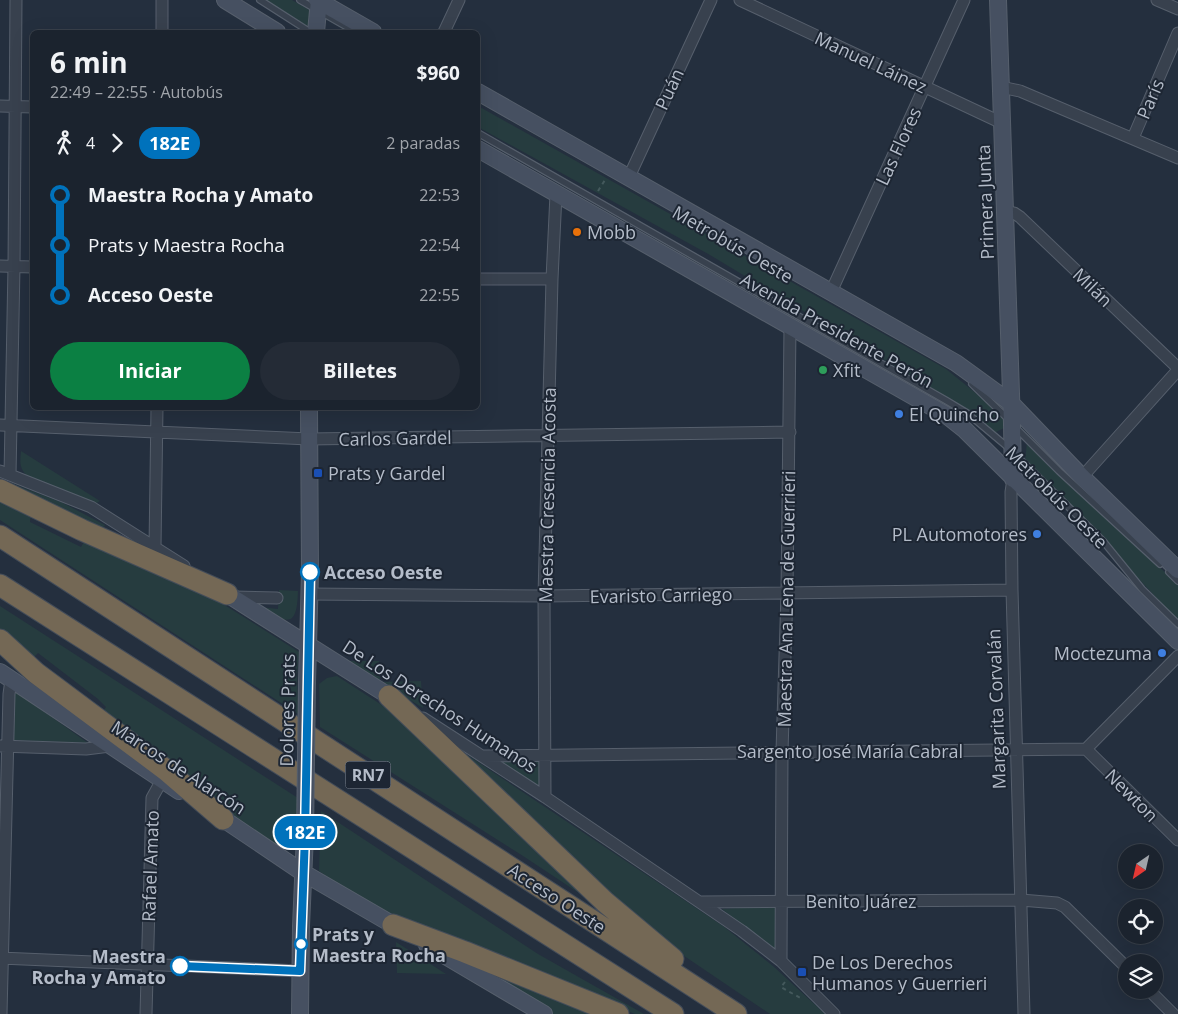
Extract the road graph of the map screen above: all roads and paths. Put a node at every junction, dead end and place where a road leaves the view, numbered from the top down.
1 (16, 0) edge
2 (162, 0) edge
3 (225, 0) edge
4 (260, 0) edge
5 (300, 0) edge
6 (459, 0) edge
7 (711, 0) edge
8 (740, 0) edge
9 (964, 0) edge
10 (998, 0) edge
11 (1158, 0) edge
12 (318, 3) edge
13 (1178, 9) edge
14 (162, 30) edge
15 (274, 30) edge
16 (307, 30) edge
17 (316, 30) edge
18 (353, 30) edge
19 (369, 30) edge
20 (445, 30) edge
21 (1178, 33) edge
22 (924, 87) junction
23 (1001, 87) junction
24 (480, 93) edge
25 (480, 100) edge
26 (0, 106) edge
27 (15, 106) junction
28 (30, 107) edge
29 (1002, 123) junction
30 (480, 134) edge
31 (1133, 138) junction
32 (480, 150) edge
33 (1178, 158) edge
34 (628, 179) junction
35 (556, 194) junction
36 (1005, 211) junction
37 (0, 266) edge
38 (14, 266) junction
39 (30, 267) edge
40 (552, 278) junction
41 (480, 279) edge
42 (831, 292) junction
43 (790, 327) junction
44 (1178, 369) edge
45 (1011, 403) junction
46 (157, 410) edge
47 (310, 410) edge
48 (1012, 424) junction
49 (5, 425) edge
50 (156, 432) junction
51 (790, 432) junction
52 (549, 436) junction
53 (309, 439) junction
54 (1012, 450) junction
55 (1082, 477) junction
56 (3, 478) edge
57 (1013, 479) junction
58 (0, 536) edge
59 (155, 547) junction
60 (1178, 570) edge
61 (1178, 581) edge
62 (0, 585) edge
63 (1012, 590) junction
64 (786, 593) junction
65 (309, 594) junction
66 (229, 596) junction
67 (544, 596) junction
68 (277, 598) dead end
69 (1178, 624) edge
70 (0, 640) edge
71 (1178, 641) edge
72 (308, 646) junction
73 (1178, 656) edge
74 (6, 676) edge
75 (389, 696) junction
76 (4, 746) edge
77 (110, 746) junction
78 (1086, 749) junction
79 (1018, 750) junction
80 (782, 751) junction
81 (544, 755) junction
82 (483, 756) junction
83 (162, 780) junction
84 (545, 797) junction
85 (223, 819) junction
86 (1178, 840) edge
87 (302, 872) junction
88 (1021, 900) junction
89 (781, 901) junction
90 (701, 902) junction
91 (393, 925) junction
92 (1, 958) edge
93 (1118, 959) edge
94 (781, 962) junction
95 (147, 965) junction
96 (300, 971) junction
97 (781, 986) dead end
98 (1159, 999) edge
99 (803, 1000) dead end
100 (1173, 1012) edge
101 (541, 1013) edge
102 (1, 1014) edge
103 (146, 1014) edge
104 (300, 1014) edge
105 (618, 1014) edge
106 (673, 1014) edge
107 (736, 1014) edge
108 (742, 1014) edge
109 (834, 1014) edge
110 (1024, 1014) edge

1 - 27 street
2 - 14 street
3 - 15 street
4 - 16 lane
5 - 12 lane
6 - 20 street
7 - 34 street, Puán
8 - 22 street, Manuel Láinez
9 - 22 street, Las Flores
10 - 23 street, Primera Junta
11 - 13 street
12 - 17 street
12 - 18 lane
12 - 19 street
21 - 31 street, París
22 - 29 street, Manuel Láinez
22 - 42 street, Las Flores
23 - 29 street, Primera Junta
23 - 31 street
24 - 34 street, Avenida Presidente Perón
25 - 48 lane, Metrobús Oeste
26 - 27 street
27 - 28 street
27 - 38 street
29 - 36 street, Primera Junta
30 - 54 lane, Metrobús Oeste
31 - 33 street
32 - 35 street, Avenida Presidente Perón
34 - 42 street, Avenida Presidente Perón
35 - 40 street, Maestra Cresencia Acosta
35 - 43 street, Avenida Presidente Perón
36 - 44 street, Milán
36 - 45 street, Primera Junta
37 - 38 street
38 - 39 street
38 - 49 street
40 - 41 street
40 - 52 street, Maestra Cresencia Acosta
42 - 45 street, Avenida Presidente Perón
43 - 51 street, Maestra Ana Lena de Guerrieri
43 - 57 street, Avenida Presidente Perón
44 - 55 street
45 - 48 street, Margarita Corvalán
45 - 55 street, Avenida Presidente Perón
46 - 50 street
47 - 53 street, Dolores Prats
48 - 54 street, Margarita Corvalán
48 - 61 lane, Metrobús Oeste
49 - 50 street, Carlos Gardel
49 - 56 street
50 - 53 street, Carlos Gardel
50 - 59 street
51 - 52 street, Carlos Gardel
51 - 64 street, Maestra Ana Lena de Guerrieri
52 - 53 street, Carlos Gardel
52 - 67 street, Maestra Cresencia Acosta
53 - 65 street, Dolores Prats
54 - 57 street, Margarita Corvalán
54 - 69 lane, Metrobús Oeste
55 - 60 street, Avenida Presidente Perón
56 - 59 street, De Los Derechos Humanos
56 - 66 highway
57 - 63 street, Margarita Corvalán
57 - 71 street, Avenida Presidente Perón
58 - 107 highway, Acceso Oeste / RN7
59 - 66 street, De Los Derechos Humanos
62 - 106 highway, Acceso Oeste / RN7
63 - 64 street, Evaristo Carriego
63 - 79 street, Margarita Corvalán
64 - 67 street, Evaristo Carriego
64 - 80 street, Maestra Ana Lena de Guerrieri
65 - 67 street, Evaristo Carriego
65 - 72 street, Dolores Prats
66 - 68 street
66 - 72 street, De Los Derechos Humanos
67 - 81 street, Maestra Cresencia Acosta
70 - 85 highway
72 - 75 street, De Los Derechos Humanos
72 - 87 street, Dolores Prats, bridge
73 - 78 street
74 - 76 street
74 - 77 street, Marcos de Alarcón
75 - 82 street, De Los Derechos Humanos
75 - 108 highway
76 - 77 street
76 - 92 street
77 - 83 street, Marcos de Alarcón
78 - 79 street, Sargento José María Cabral
78 - 86 street, Newton
79 - 80 street, Sargento José María Cabral
79 - 88 street, Margarita Corvalán
80 - 81 street, Sargento José María Cabral
80 - 89 street, Maestra Ana Lena de Guerrieri
81 - 82 street, Sargento José María Cabral
81 - 84 street, Maestra Cresencia Acosta
82 - 84 street, De Los Derechos Humanos
83 - 85 street, Marcos de Alarcón
83 - 95 street, Rafael Amato
84 - 90 street, De Los Derechos Humanos
85 - 87 street, Marcos de Alarcón
87 - 91 street, Marcos de Alarcón
87 - 96 street, Dolores Prats
88 - 89 street, Benito Juárez
88 - 93 street, Benito Juárez
88 - 110 street, Margarita Corvalán
89 - 90 street, Benito Juárez
89 - 94 street, Maestra Ana Lena de Guerrieri
90 - 94 street, De Los Derechos Humanos
91 - 101 street, Marcos de Alarcón
91 - 105 highway
92 - 95 street
92 - 102 street
94 - 109 street, De Los Derechos Humanos
95 - 96 street
95 - 103 street, Rafael Amato
96 - 104 street, Dolores Prats
97 - 99 path
98 - 100 street

